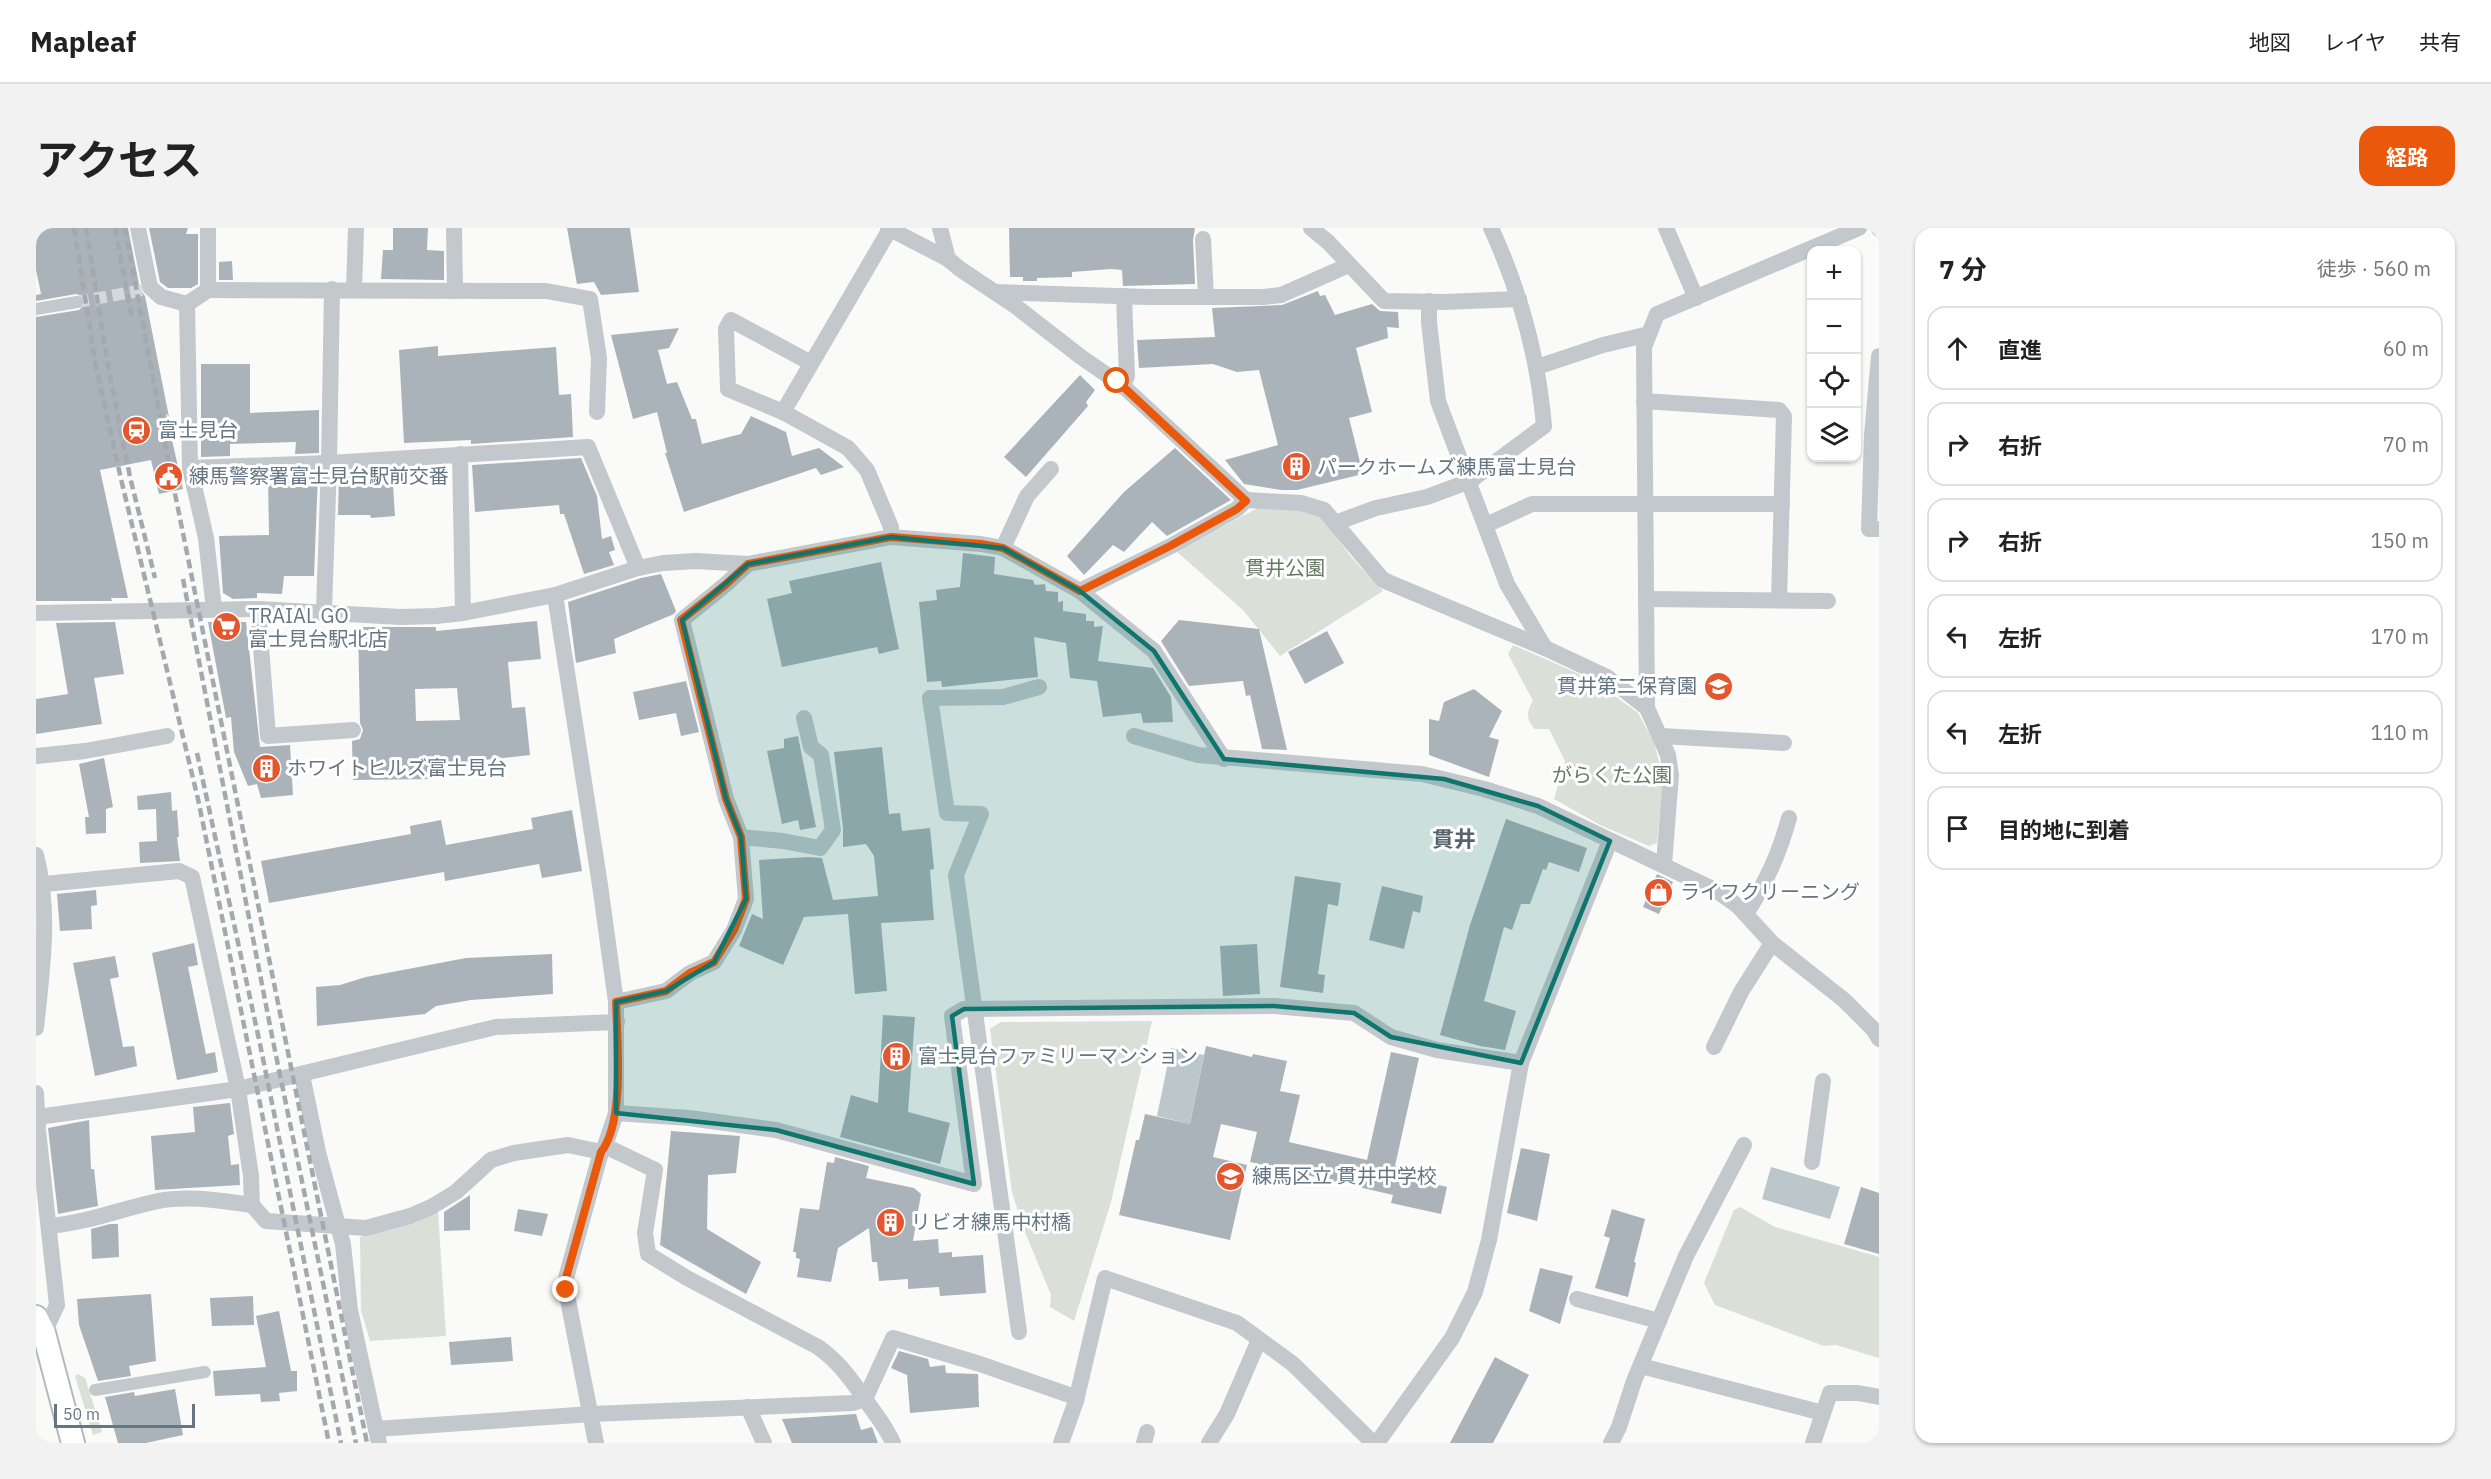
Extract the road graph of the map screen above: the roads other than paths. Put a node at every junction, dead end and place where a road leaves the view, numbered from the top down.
1 (138, 228) edge
2 (208, 228) edge
3 (356, 228) edge
4 (454, 228) edge
5 (940, 228) edge
6 (1311, 228) edge
7 (1491, 228) edge
8 (1666, 228) edge
9 (1856, 228) edge
10 (889, 229) edge
11 (1203, 239) dead end
12 (948, 259) junction
13 (1349, 266) junction
14 (332, 289) junction
15 (208, 290) junction
16 (354, 290) junction
17 (455, 291) junction
18 (994, 292) junction
19 (1124, 296) junction
20 (1206, 297) junction
21 (1696, 298) junction
22 (1519, 299) junction
23 (76, 302) tunnel mouth
24 (1429, 302) junction
25 (187, 304) junction
26 (36, 309) edge
27 (1649, 334) junction
28 (1879, 356) edge
29 (811, 363) junction
30 (1537, 367) junction
31 (1123, 386) junction
32 (1644, 401) junction
33 (597, 412) dead end
34 (783, 412) junction
35 (1876, 436) edge
36 (460, 454) junction
37 (329, 463) junction
38 (190, 468) junction
39 (1051, 469) dead end
40 (1470, 481) junction
41 (1246, 501) junction
42 (1782, 504) junction
43 (1645, 505) junction
44 (1335, 523) junction
45 (1486, 525) junction
46 (1879, 529) edge
47 (891, 537) junction
48 (1003, 548) junction
49 (748, 564) junction
50 (638, 568) junction
51 (1080, 591) junction
52 (555, 595) junction
53 (1646, 599) junction
54 (1779, 600) junction
55 (1828, 601) dead end
56 (214, 609) junction
57 (258, 609) junction
58 (324, 611) junction
59 (36, 612) edge
60 (463, 613) junction
61 (1545, 648) junction
62 (1039, 687) dead end
63 (1647, 708) junction
64 (804, 718) dead end
65 (352, 730) dead end
66 (167, 736) dead end
67 (1134, 736) dead end
68 (1661, 736) junction
69 (1784, 743) dead end
70 (36, 756) edge
71 (1224, 759) junction
72 (1789, 818) dead end
73 (741, 837) junction
74 (1610, 841) junction
75 (36, 855) edge
76 (1664, 864) junction
77 (44, 884) junction
78 (1746, 914) junction
79 (1772, 943) junction
80 (616, 1002) junction
81 (973, 1008) junction
82 (617, 1022) junction
83 (36, 1028) edge
84 (1879, 1039) edge
85 (1714, 1047) dead end
86 (1521, 1063) junction
87 (302, 1075) junction
88 (1823, 1081) dead end
89 (238, 1089) junction
90 (36, 1093) edge
91 (616, 1113) junction
92 (38, 1117) junction
93 (1744, 1145) dead end
94 (603, 1149) junction
95 (1812, 1161) dead end
96 (252, 1205) junction
97 (49, 1226) junction
98 (339, 1228) junction
99 (1577, 1299) dead end
100 (1659, 1321) junction
101 (40, 1325) edge
102 (1019, 1332) dead end
103 (1258, 1340) junction
104 (1641, 1366) junction
105 (205, 1372) dead end
106 (95, 1390) dead end
107 (1075, 1397) junction
108 (1879, 1397) edge
109 (865, 1399) junction
110 (748, 1407) junction
111 (1823, 1413) junction
112 (592, 1414) junction
113 (378, 1436) edge
114 (74, 1443) edge
115 (596, 1443) edge
116 (764, 1443) edge
117 (893, 1443) edge
118 (1061, 1443) edge
119 (1209, 1443) edge
120 (1375, 1443) edge
121 (1611, 1443) edge
122 (1813, 1443) edge

1 - 25 street
2 - 15 street
3 - 16 street
4 - 17 street
5 - 12 street
6 - 13 street
7 - 22 street
8 - 21 street
9 - 21 street
10 - 12 street
10 - 29 street
11 - 20 street
12 - 18 street
13 - 20 street
13 - 24 street
14 - 15 street
14 - 16 street
14 - 37 street
15 - 25 street
16 - 17 street
17 - 33 street
18 - 19 street
18 - 31 street
19 - 20 street
19 - 31 street
21 - 27 street
22 - 24 street
22 - 30 street
23 - 26 street
24 - 40 street
25 - 38 street
27 - 30 street
27 - 32 street
28 - 35 street
29 - 34 street
29 - 34 street
30 - 40 street
31 - 41 street
32 - 42 street
32 - 43 street
34 - 47 street
35 - 46 street
36 - 37 street
36 - 50 street
36 - 60 street
37 - 38 street
37 - 58 street
38 - 56 street
39 - 48 street
40 - 44 street
40 - 45 street
41 - 44 street
41 - 51 street
42 - 43 street
42 - 54 street
43 - 45 street
43 - 53 street
44 - 61 street
45 - 61 street
47 - 48 street
47 - 49 street
48 - 51 street
49 - 50 street
49 - 73 street
50 - 52 street
51 - 71 street
52 - 60 street
52 - 80 street
53 - 54 street
53 - 63 street
54 - 55 street
56 - 57 street
56 - 59 street
57 - 58 street
57 - 65 street
58 - 60 street
61 - 63 street
62 - 81 street
63 - 68 street
64 - 73 street
66 - 70 street
67 - 71 street
68 - 69 street
68 - 76 street
71 - 74 street
72 - 78 street
73 - 80 street
74 - 76 street
74 - 86 street
75 - 77 street
76 - 78 street
77 - 83 street
77 - 89 street
78 - 79 street
79 - 84 street
79 - 85 street
80 - 82 street
81 - 86 street
81 - 91 street
81 - 102 street
82 - 87 street
82 - 91 street
86 - 120 street
87 - 89 street
87 - 98 street
88 - 95 street
89 - 92 street
89 - 96 street
90 - 92 street
91 - 94 street
92 - 97 street
93 - 100 street
94 - 98 street
94 - 109 street
94 - 112 street
96 - 97 street
96 - 98 street
97 - 101 street
98 - 113 street
99 - 100 street
100 - 104 street
101 - 114 main road
103 - 107 street
103 - 119 street
103 - 120 street
104 - 111 street
104 - 121 street
105 - 106 street
107 - 109 street
107 - 118 street
108 - 111 street
109 - 110 street
109 - 117 street
110 - 112 street
110 - 116 street
111 - 122 street
112 - 113 street
112 - 115 street

